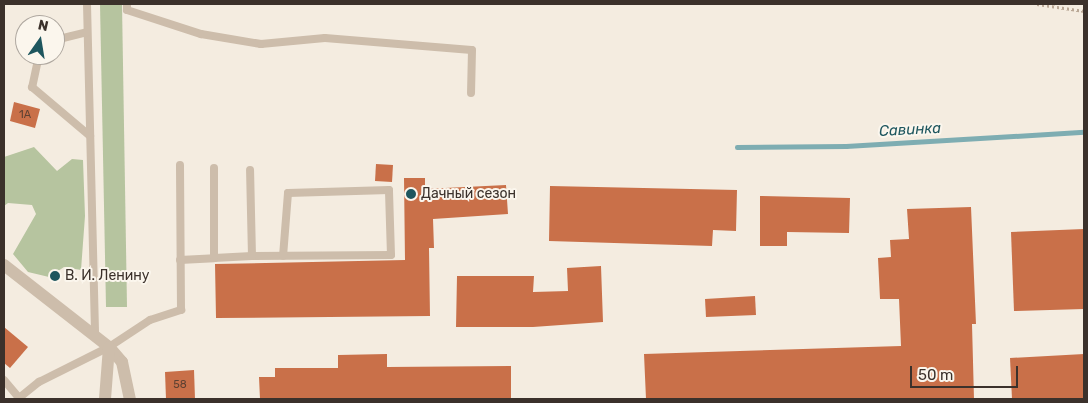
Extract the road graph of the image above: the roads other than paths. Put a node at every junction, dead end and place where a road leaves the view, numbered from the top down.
1 (87, 4) edge
2 (127, 4) edge
3 (87, 32) junction
4 (65, 38) edge
5 (38, 65) edge
6 (471, 94) dead end
7 (90, 136) junction
8 (180, 166) dead end
9 (214, 168) dead end
10 (250, 170) dead end
11 (252, 256) junction
12 (283, 256) junction
13 (214, 258) junction
14 (180, 260) junction
15 (4, 265) edge
16 (95, 335) junction
17 (109, 347) junction
18 (4, 380) edge
19 (20, 398) edge
20 (105, 399) edge
21 (130, 399) edge

1 - 3 lane
2 - 6 lane
3 - 4 lane
3 - 7 lane
5 - 7 lane
7 - 16 lane
8 - 14 lane
9 - 13 lane
10 - 11 lane
11 - 12 lane
11 - 13 lane
12 - 12 lane
13 - 14 lane
14 - 17 lane
15 - 16 street
16 - 17 street
17 - 19 lane
17 - 20 street
17 - 21 street
18 - 19 lane

